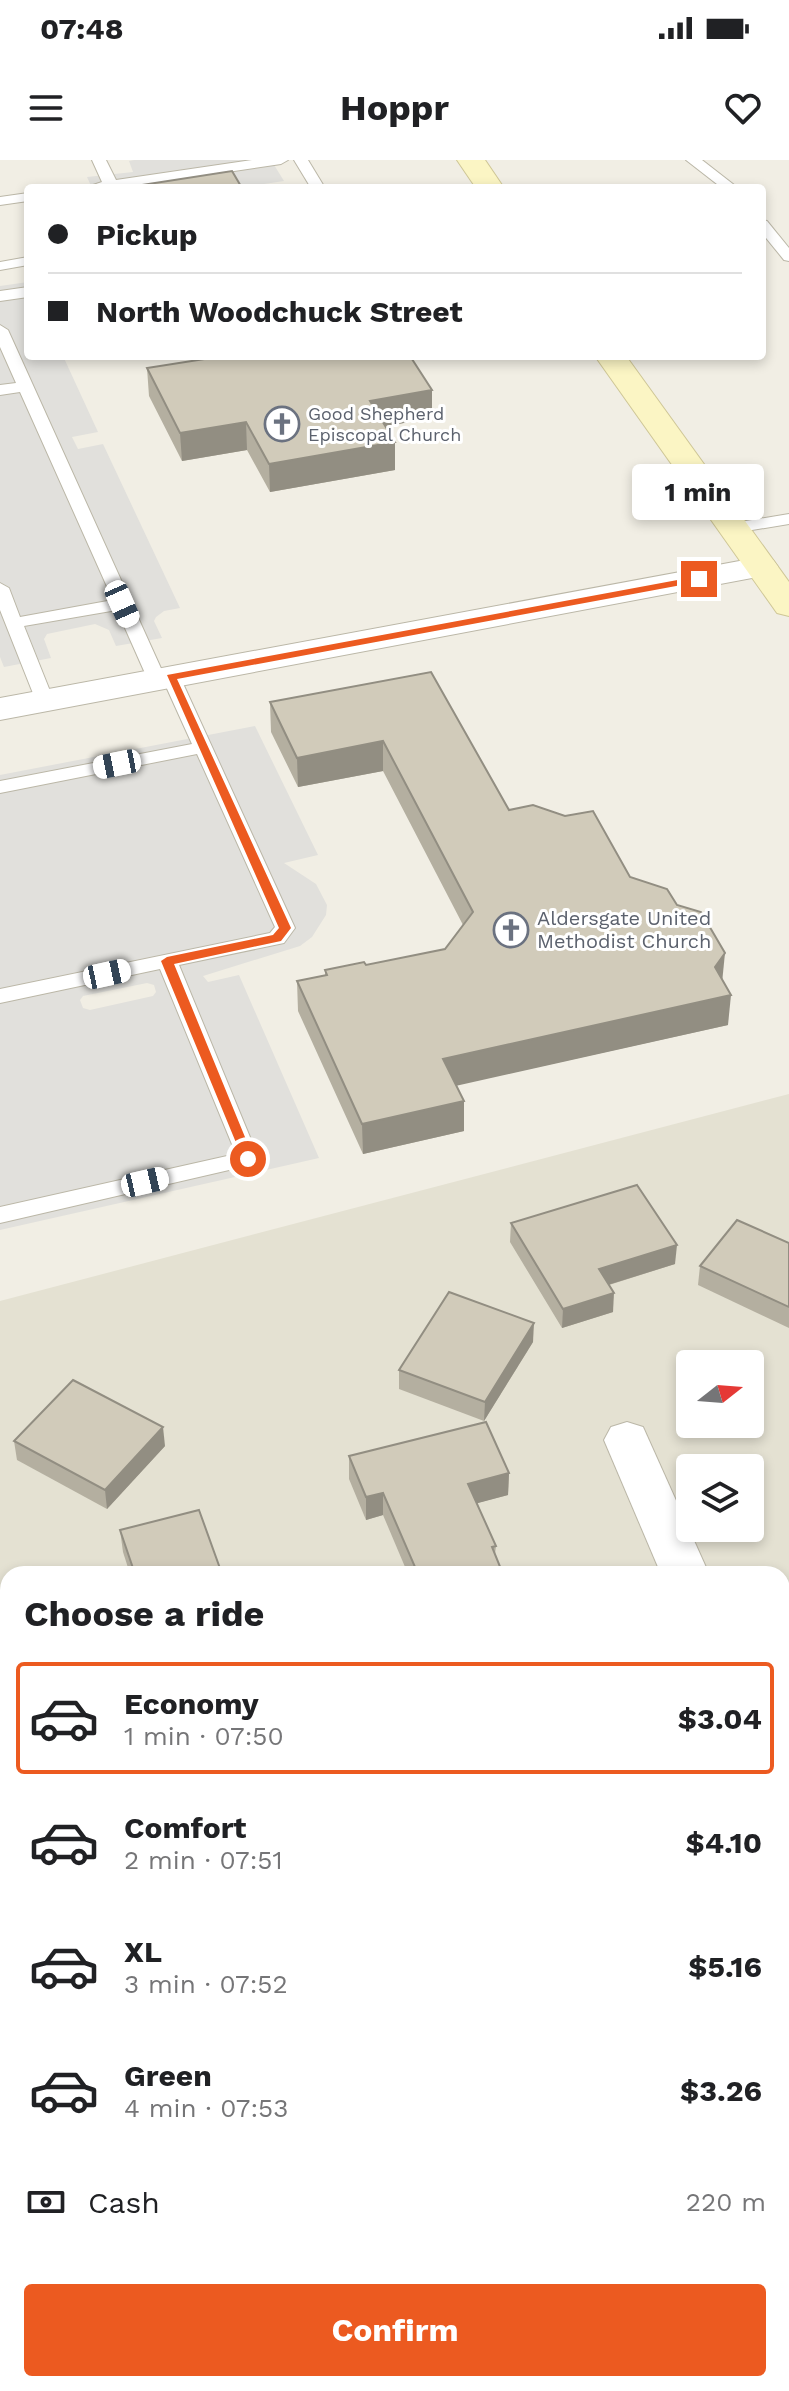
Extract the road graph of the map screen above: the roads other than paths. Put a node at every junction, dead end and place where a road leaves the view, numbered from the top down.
1 (99, 160) edge
2 (281, 160) edge
3 (301, 160) edge
4 (471, 160) edge
5 (720, 160) edge
6 (695, 162) edge
7 (111, 184) edge
8 (118, 184) edge
9 (316, 184) edge
10 (487, 184) edge
11 (725, 184) edge
12 (24, 198) edge
13 (0, 201) edge
14 (766, 229) edge
15 (789, 257) edge
16 (24, 262) edge
17 (0, 266) edge
18 (24, 293) edge
19 (0, 296) edge
20 (0, 330) edge
21 (613, 360) edge
22 (25, 386) junction
23 (0, 390) edge
24 (789, 519) edge
25 (734, 528) junction
26 (761, 567) junction
27 (0, 588) edge
28 (122, 604) junction
29 (788, 604) edge
30 (14, 623) junction
31 (164, 679) junction
32 (45, 701) junction
33 (0, 709) edge
34 (203, 747) junction
35 (0, 787) edge
36 (167, 961) junction
37 (0, 996) edge
38 (0, 1215) edge
39 (627, 1440) dead end
40 (682, 1566) edge

1 - 7 lane
2 - 8 lane
3 - 9 lane
4 - 10 main road
5 - 6 lane
6 - 11 lane
12 - 13 lane
14 - 15 lane
16 - 17 lane
18 - 19 lane
20 - 22 lane
21 - 25 main road
22 - 23 lane
22 - 28 lane
24 - 25 lane
25 - 26 main road
26 - 29 main road
26 - 31 street
27 - 30 lane
28 - 30 lane
28 - 31 lane
30 - 32 lane
31 - 32 street
31 - 34 lane
32 - 33 street
34 - 35 lane
34 - 36 lane
36 - 37 lane
36 - 38 lane
39 - 40 street

